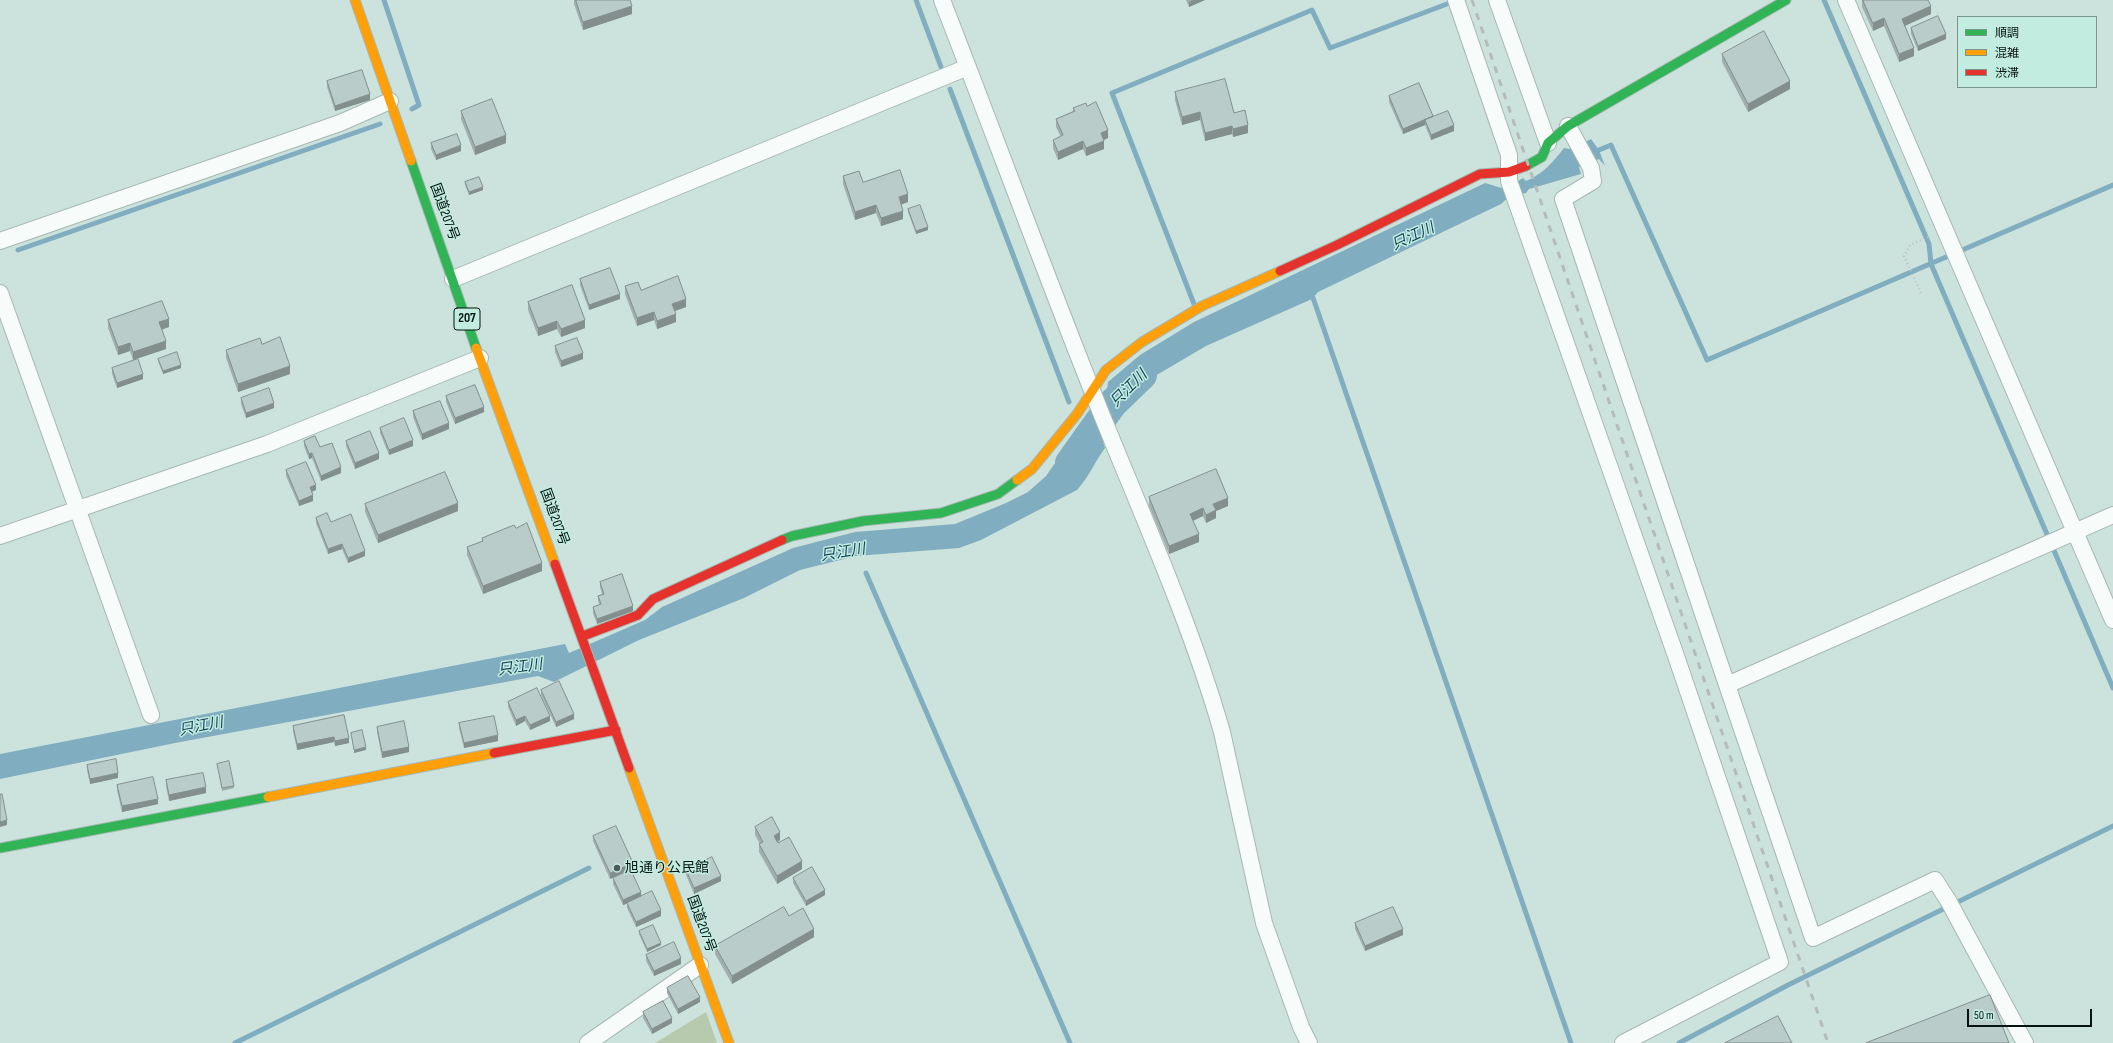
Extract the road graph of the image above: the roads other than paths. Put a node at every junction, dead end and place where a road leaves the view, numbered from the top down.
1 (356, 0) edge
2 (942, 0) edge
3 (1456, 0) edge
4 (1497, 0) edge
5 (1786, 0) edge
6 (1846, 0) edge
7 (968, 67) junction
8 (390, 101) junction
9 (1568, 126) junction
10 (1548, 143) junction
11 (1509, 177) junction
12 (0, 241) edge
13 (453, 279) junction
14 (0, 293) edge
15 (480, 358) junction
16 (1092, 390) junction
17 (77, 509) junction
18 (2113, 515) edge
19 (2074, 532) junction
20 (0, 536) edge
21 (2113, 620) edge
22 (583, 636) junction
23 (1728, 685) junction
24 (151, 715) dead end
25 (616, 730) junction
26 (0, 848) edge
27 (700, 964) junction
28 (609, 1037) edge
29 (588, 1043) edge
30 (729, 1043) edge
31 (1309, 1043) edge
32 (1623, 1043) edge
33 (2025, 1043) edge

1 - 8 main road, 国道207号 / 207
2 - 7 street
3 - 11 street
4 - 10 street
5 - 9 main road
6 - 19 street
7 - 13 street
7 - 16 street
8 - 12 street
8 - 13 main road, 国道207号 / 207
9 - 10 main road
9 - 23 street
10 - 11 main road
11 - 16 main road
11 - 32 street
13 - 15 main road, 国道207号 / 207
14 - 17 street
15 - 17 street
15 - 22 main road, 国道207号 / 207
16 - 22 main road
16 - 31 street
17 - 20 street
17 - 24 street
18 - 19 street
19 - 21 street
19 - 23 street
22 - 25 main road, 国道207号 / 207
23 - 33 street
25 - 26 main road
25 - 27 main road, 国道207号 / 207
27 - 28 street
27 - 30 main road, 国道207号 / 207
28 - 29 street

